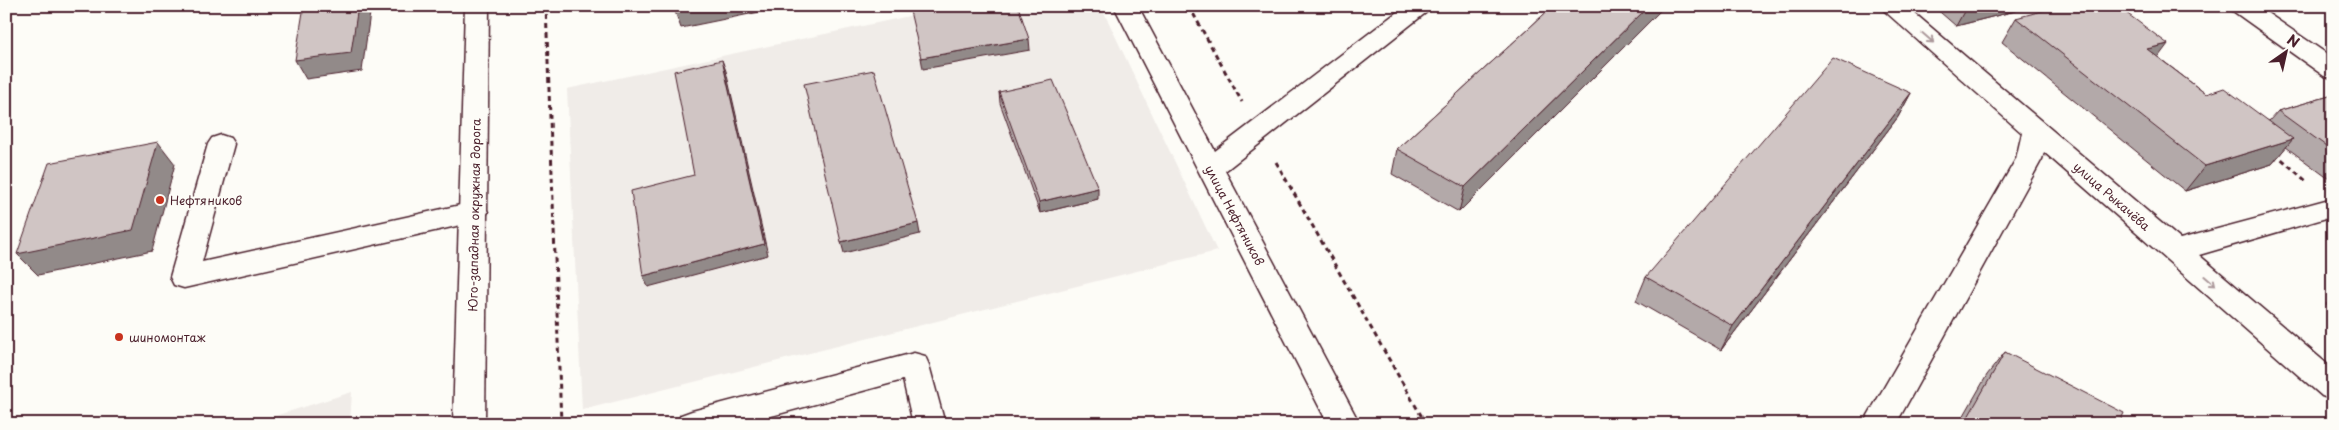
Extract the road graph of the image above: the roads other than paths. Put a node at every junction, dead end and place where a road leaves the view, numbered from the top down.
1 (477, 6) edge
2 (1126, 6) edge
3 (1420, 6) edge
4 (1891, 6) edge
5 (2241, 6) edge
6 (2333, 70) edge
7 (2035, 130) junction
8 (221, 144) dead end
9 (1210, 169) junction
10 (2330, 207) road end
11 (474, 212) junction
12 (2175, 251) junction
13 (2333, 387) edge
14 (469, 424) edge
15 (692, 424) edge
16 (930, 424) edge
17 (1344, 424) edge
18 (1879, 424) edge

1 - 11 main road, Юго-западная окружная дорога
2 - 9 main road, улица Нефтяников
3 - 9 main road
4 -> 7 main road, улица Рыкачёва
5 - 6 main road
7 - 12 main road, улица Рыкачёва
7 - 18 main road
8 - 11 main road
9 - 17 main road, улица Нефтяников
10 - 12 main road
11 - 14 main road, Юго-западная окружная дорога
12 -> 13 main road, улица Рыкачёва
15 - 16 main road

